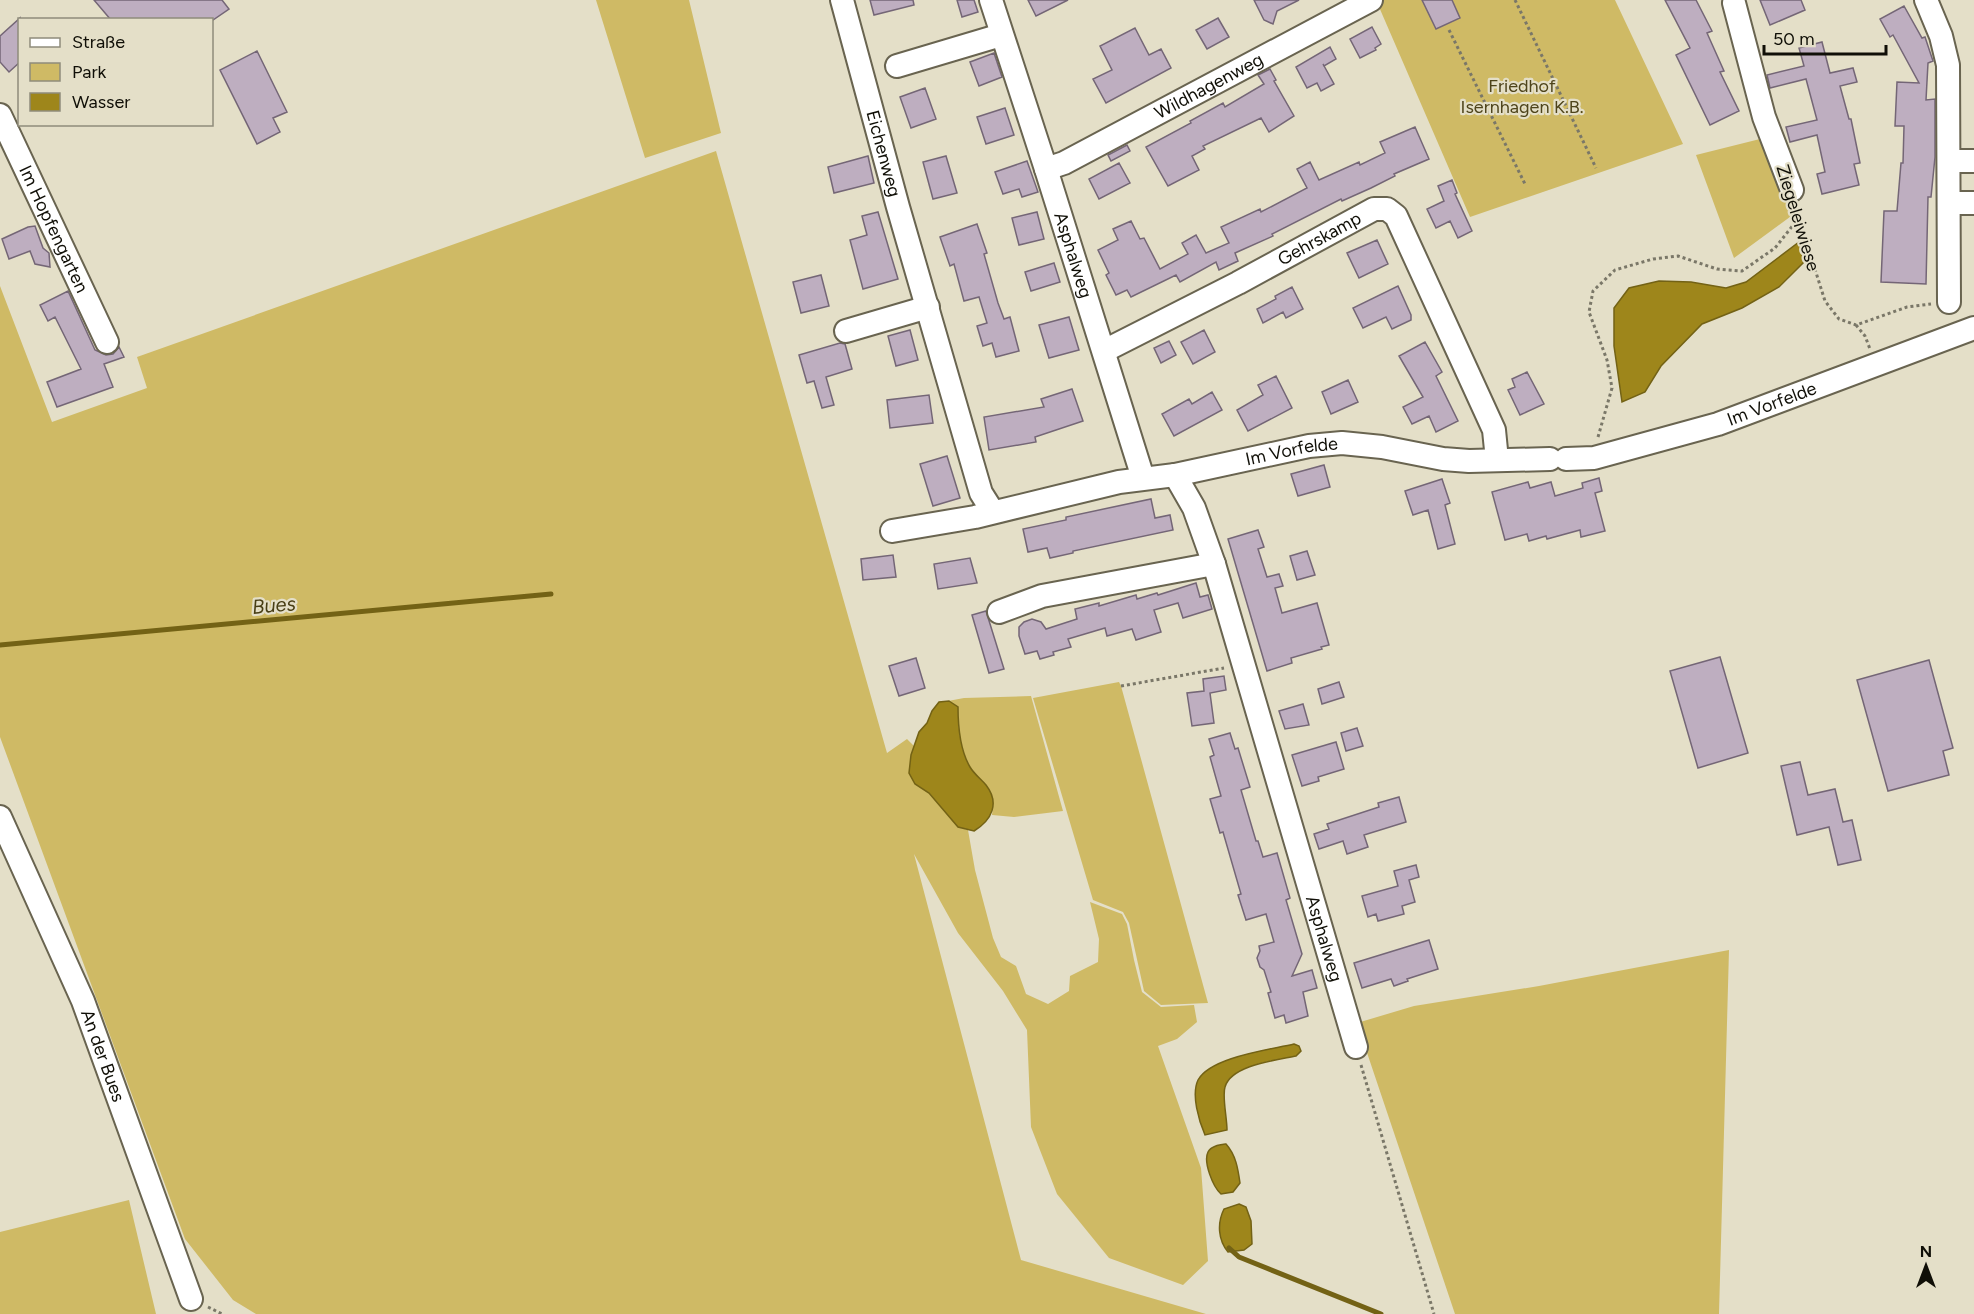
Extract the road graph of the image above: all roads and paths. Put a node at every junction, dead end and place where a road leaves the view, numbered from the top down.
1 (842, 0) edge
2 (991, 0) edge
3 (1371, 0) edge
4 (1515, 0) edge
5 (1926, 0) edge
6 (1731, 1) edge
7 (1449, 30) dead end
8 (1001, 35) junction
9 (897, 66) dead end
10 (0, 115) edge
11 (1949, 161) junction
12 (1974, 161) edge
13 (1596, 168) dead end
14 (1046, 170) junction
15 (1525, 184) dead end
16 (1792, 190) joint
17 (1949, 203) junction
18 (1974, 203) edge
19 (1798, 219) junction
20 (1949, 302) joint
21 (928, 307) junction
22 (1856, 324) junction
23 (1974, 327) edge
24 (846, 331) dead end
25 (106, 342) dead end
26 (1104, 351) junction
27 (1874, 365) junction
28 (1594, 458) junction
29 (1497, 460) junction
30 (1175, 475) junction
31 (1143, 478) junction
32 (993, 512) junction
33 (892, 531) dead end
34 (1214, 564) junction
35 (999, 612) dead end
36 (1244, 665) junction
37 (1121, 686) dead end
38 (0, 817) edge
39 (1356, 1047) joint
40 (191, 1299) dead end
41 (1434, 1314) edge

1 - 21 street, Eichenweg
2 - 8 street, Asphalweg
3 - 14 street, Wildhagenweg
4 - 13 path
5 - 11 street
6 - 16 street, Ziegeleiwiese
7 - 15 path
8 - 9 street
8 - 14 street, Asphalweg
10 - 25 street, Im Hopfengarten
11 - 12 street
11 - 17 street
14 - 26 street, Asphalweg
16 - 19 path, Ziegeleiwiese
17 - 18 street
17 - 20 street
19 - 22 path, Ziegeleiwiese
19 - 28 path
20 - 22 path
21 - 24 street
21 - 32 street, Eichenweg
22 - 27 path
23 - 27 street, Im Vorfelde
26 - 29 street, Gehrskamp
26 - 31 street, Asphalweg
27 - 28 street, Im Vorfelde
28 - 29 street, Im Vorfelde
29 - 30 street, Im Vorfelde
30 - 31 street, Im Vorfelde
30 - 34 street, Asphalweg
31 - 32 street
32 - 33 street
34 - 35 street
34 - 36 street, Asphalweg
36 - 37 path
36 - 39 street, Asphalweg
38 - 40 street, An der Bues
39 - 41 path

